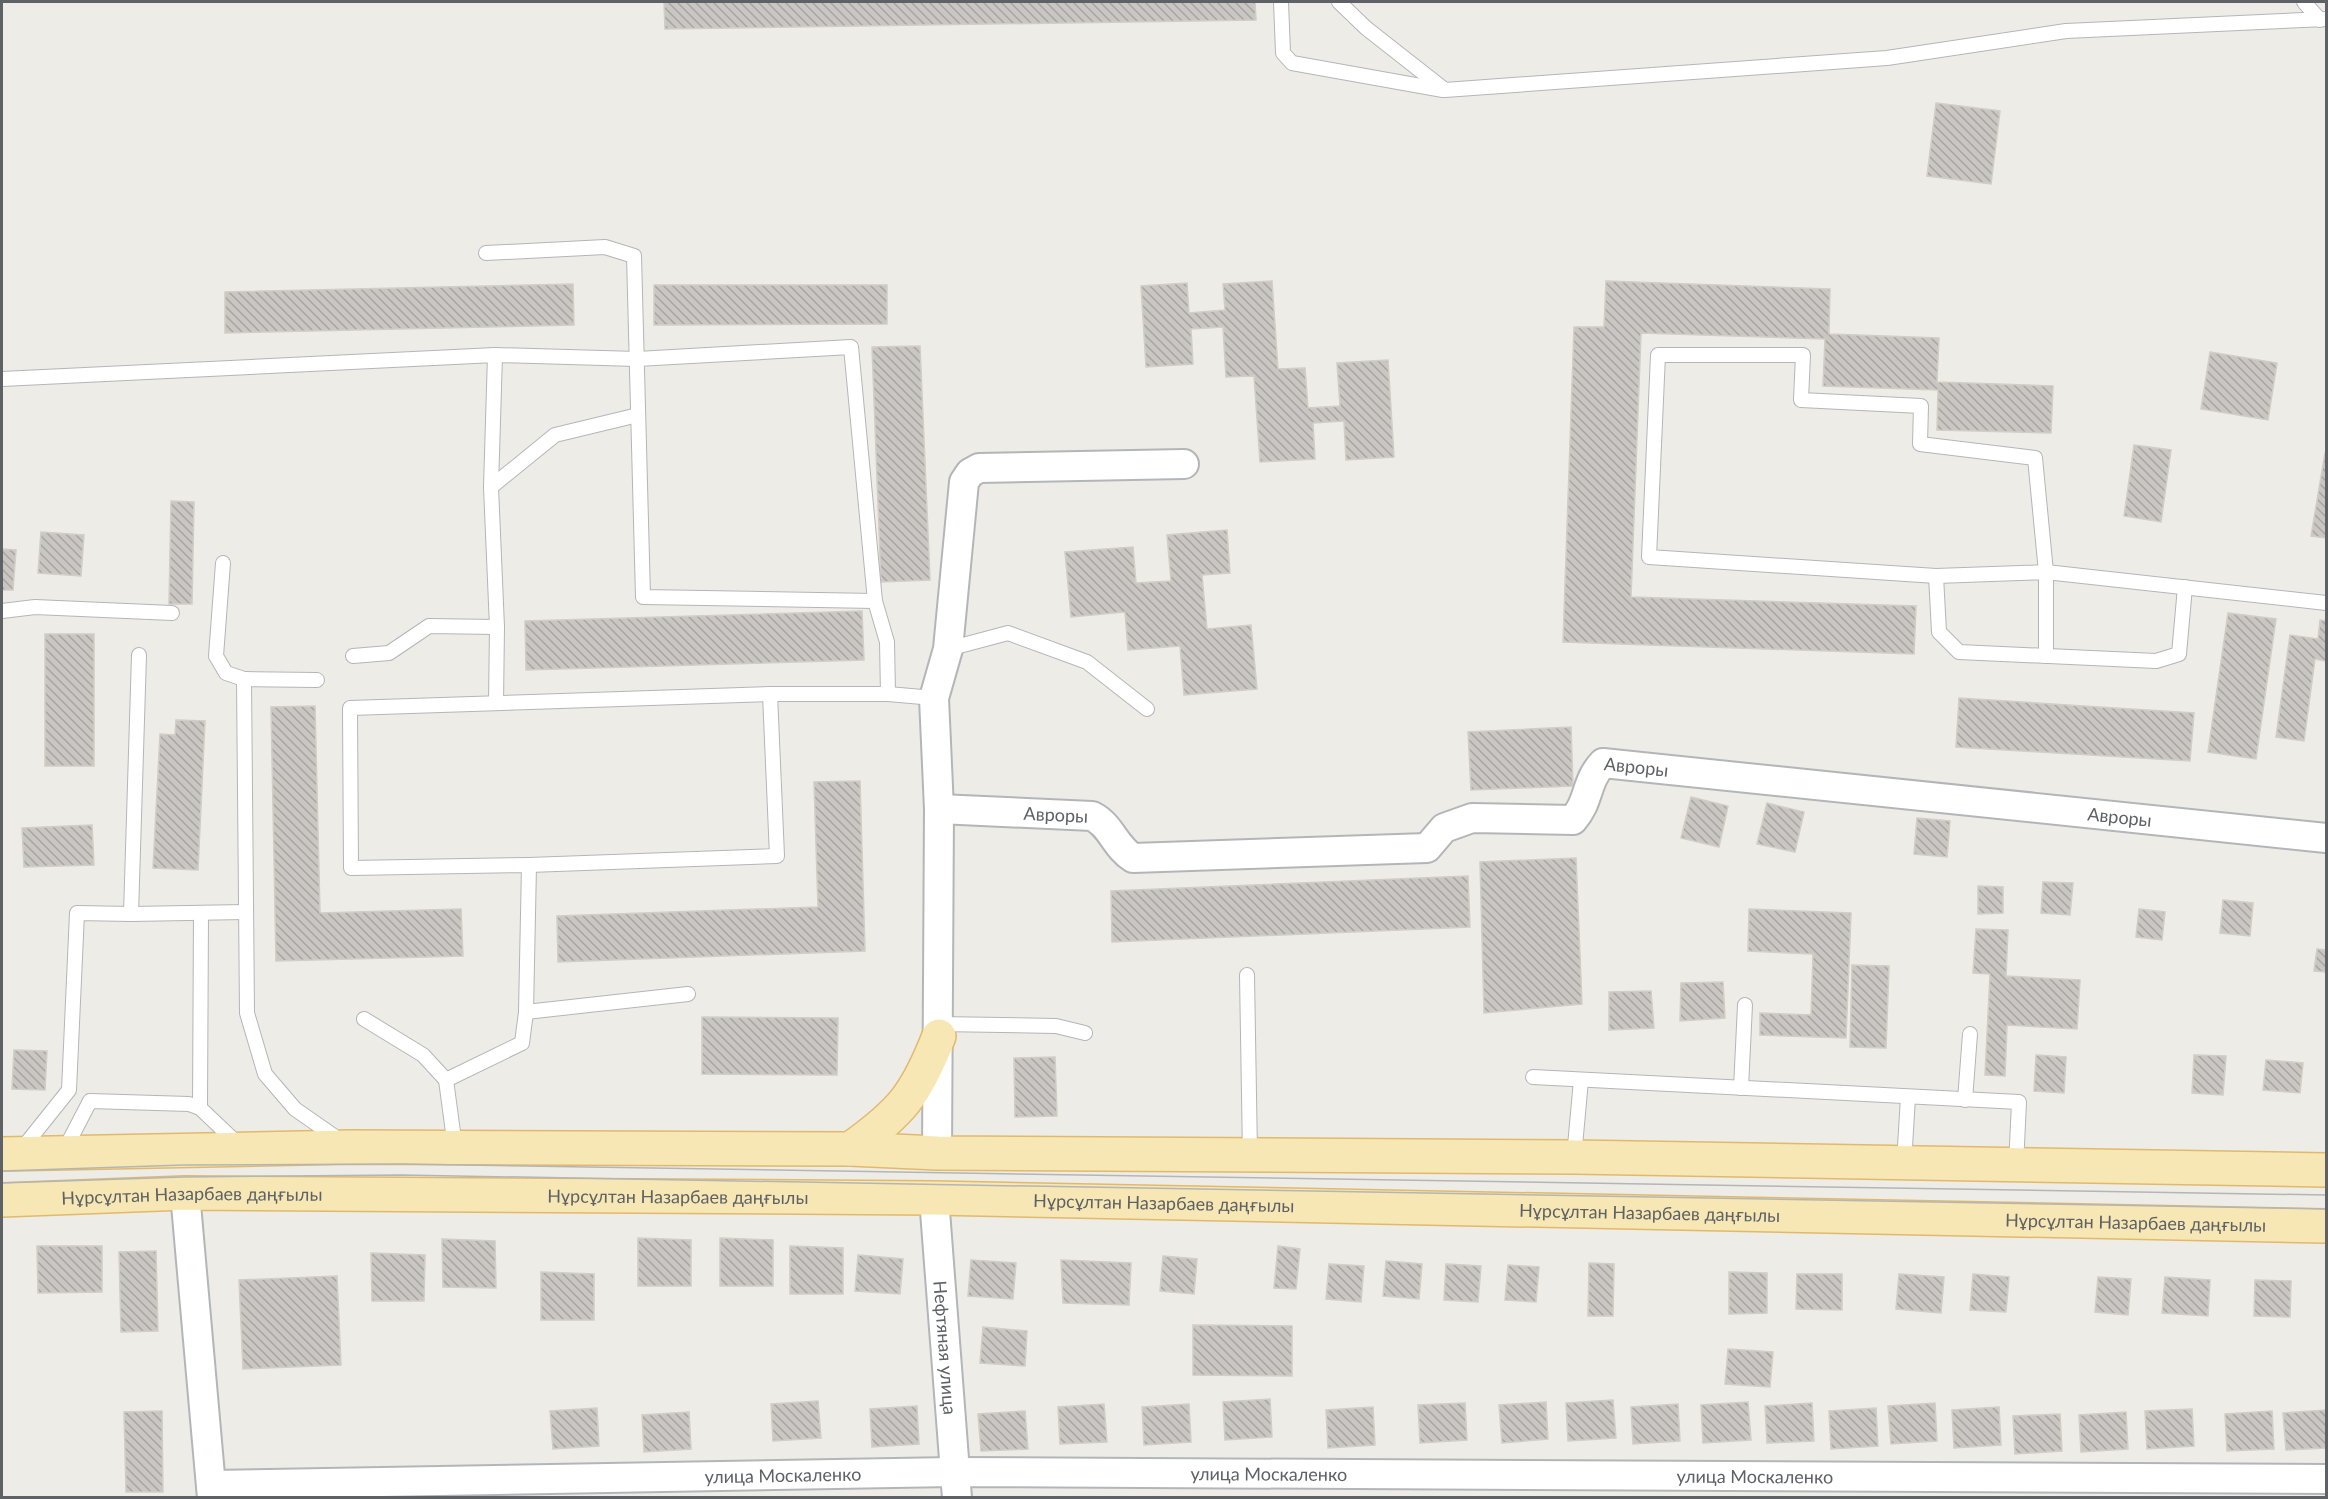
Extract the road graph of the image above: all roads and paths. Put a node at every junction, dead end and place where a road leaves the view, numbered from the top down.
1 (1281, 2) edge
2 (1339, 2) edge
3 (2304, 2) edge
4 (2324, 19) edge
5 (1445, 90) junction
6 (486, 253) dead end
7 (495, 355) junction
8 (637, 358) junction
9 (2, 379) edge
10 (638, 415) junction
11 (1184, 464) dead end
12 (491, 488) junction
13 (224, 563) dead end
14 (2046, 572) junction
15 (1936, 576) junction
16 (2185, 587) junction
17 (875, 601) junction
18 (2326, 603) edge
19 (2, 611) edge
20 (172, 613) dead end
21 (497, 627) junction
22 (948, 649) junction
23 (139, 655) dead end
24 (353, 656) dead end
25 (2046, 656) junction
26 (244, 679) junction
27 (317, 680) dead end
28 (770, 694) junction
29 (888, 694) junction
30 (934, 698) junction
31 (496, 703) junction
32 (1147, 709) dead end
33 (939, 809) junction
34 (2326, 838) edge
35 (530, 865) junction
36 (245, 912) junction
37 (201, 913) junction
38 (131, 914) junction
39 (1247, 975) dead end
40 (688, 994) dead end
41 (1745, 1005) dead end
42 (526, 1012) junction
43 (364, 1019) dead end
44 (938, 1030) junction
45 (1085, 1033) dead end
46 (1970, 1034) dead end
47 (1533, 1077) dead end
48 (446, 1080) junction
49 (1581, 1080) junction
50 (1741, 1088) junction
51 (69, 1090) junction
52 (1908, 1097) junction
53 (1965, 1100) junction
54 (90, 1101) junction
55 (200, 1108) junction
56 (350, 1147) junction
57 (455, 1148) junction
58 (242, 1149) junction
59 (850, 1149) junction
60 (63, 1153) junction
61 (938, 1153) junction
62 (10, 1154) edge
63 (1250, 1155) junction
64 (1574, 1158) junction
65 (1904, 1163) junction
66 (2016, 1166) junction
67 (2326, 1170) edge
68 (185, 1193) junction
69 (934, 1198) junction
70 (2, 1200) edge
71 (2326, 1226) edge
72 (2326, 1479) edge
73 (955, 1485) edge
74 (212, 1491) edge

1 - 5 lane
2 - 5 lane
3 - 4 lane
4 - 5 lane
6 - 8 lane
7 - 8 lane
7 - 9 lane
7 - 12 lane
8 - 10 lane
8 - 17 lane
10 - 12 lane
10 - 17 lane
11 - 22 street
12 - 21 lane
13 - 26 lane
14 - 15 lane
14 - 15 lane
14 - 16 lane
14 - 25 lane
15 - 25 lane
16 - 18 lane
16 - 25 lane
17 - 29 lane
19 - 20 lane
21 - 24 lane
21 - 31 lane
22 - 30 street
22 - 32 lane
23 - 38 lane
26 - 27 lane
26 - 36 lane
28 - 29 lane
28 - 31 lane
28 - 35 lane
29 - 30 lane
30 - 33 street
31 - 35 lane
33 - 34 street, Авроры
33 - 44 street
35 - 42 lane
36 - 37 lane
36 - 56 lane
37 - 38 lane
37 - 55 lane
38 - 51 lane
39 - 63 lane
40 - 42 lane
41 - 50 lane
42 - 48 lane
43 - 48 lane
44 - 45 lane
44 - 59 main road
44 - 61 street
46 - 53 lane
47 - 49 lane
48 - 57 lane
49 - 50 lane
49 - 64 lane
50 - 52 lane
51 - 54 lane
51 - 62 lane
52 - 53 lane
52 - 65 lane
53 - 66 lane
54 - 55 lane
54 - 60 lane
55 - 58 lane
56 - 57 main road
56 - 58 main road
57 - 59 main road
58 - 60 main road
59 - 61 main road
60 - 62 main road
61 - 63 main road
61 - 69 main road
63 - 64 main road
64 - 65 main road
65 - 66 main road
66 - 67 main road
68 - 69 main road, Нұрсұлтан Назарбаев даңғылы
68 - 70 main road, Нұрсұлтан Назарбаев даңғылы
68 - 74 street
69 - 71 main road, Нұрсұлтан Назарбаев даңғылы
69 - 73 street, Нефтяная улица
72 - 73 street, улица Москаленко
73 - 74 street, улица Москаленко

